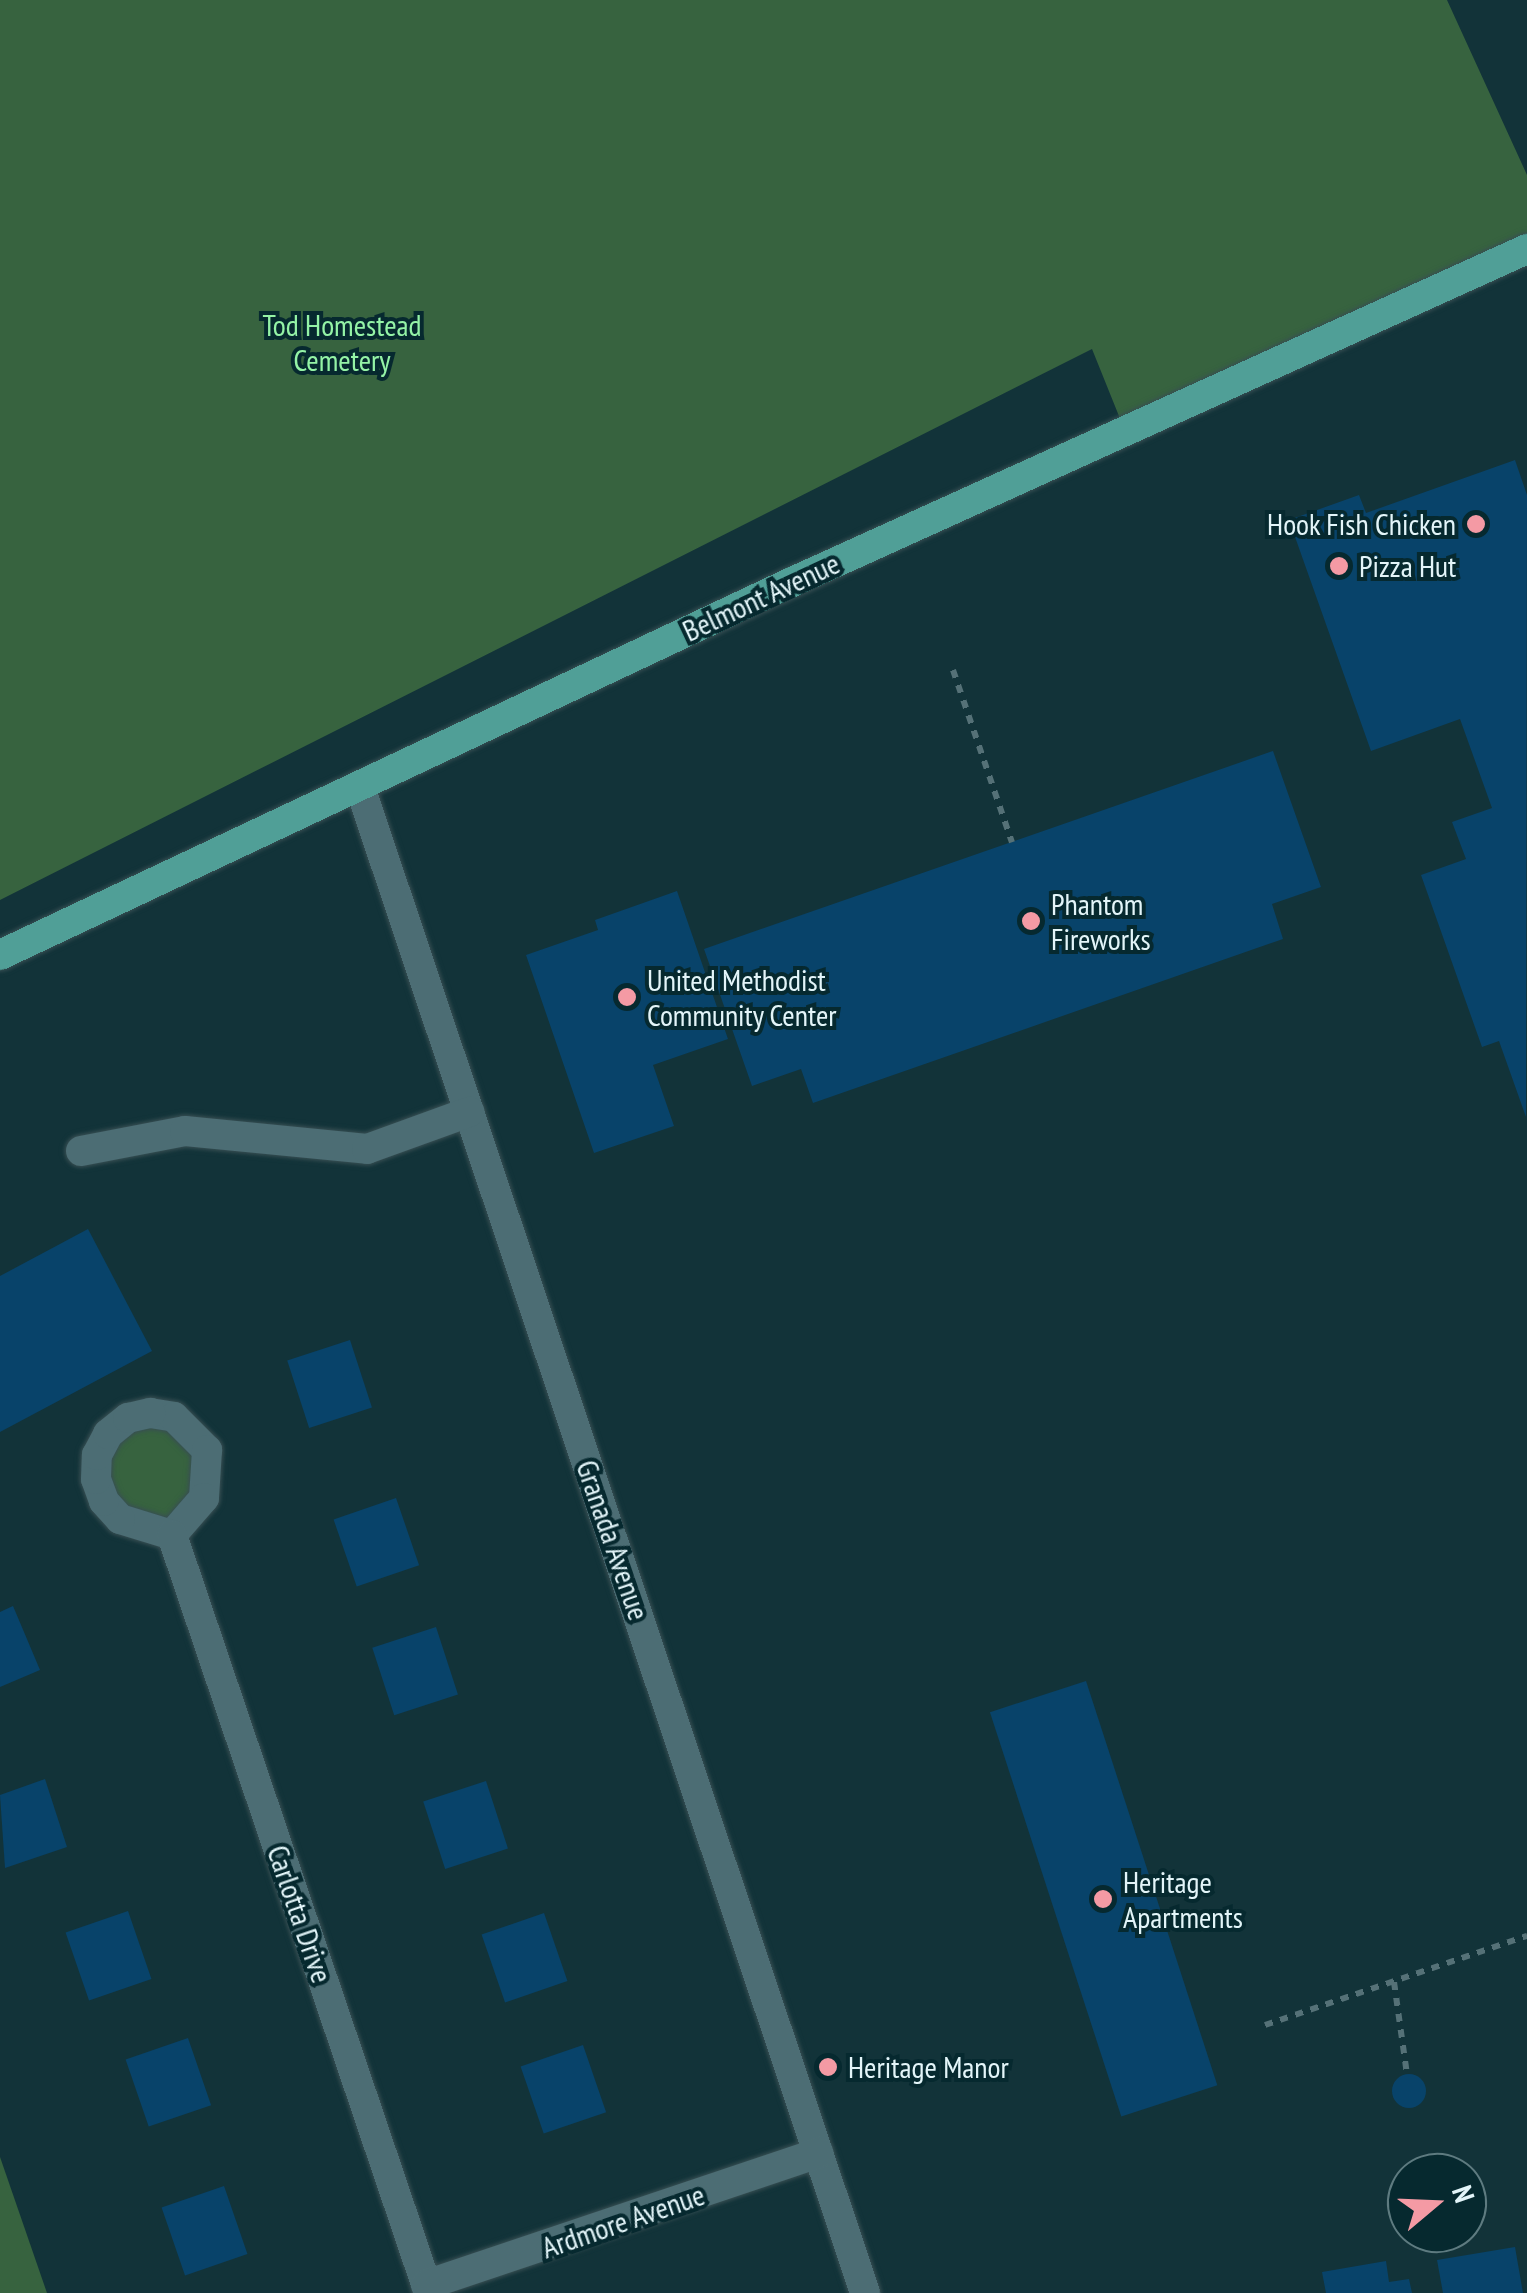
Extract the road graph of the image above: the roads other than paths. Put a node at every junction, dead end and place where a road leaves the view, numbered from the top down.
1 (1527, 249) edge
2 (360, 786) junction
3 (0, 955) edge
4 (469, 1112) junction
5 (81, 1151) dead end
6 (172, 1535) dead end
7 (818, 2153) junction
8 (427, 2289) edge
9 (865, 2293) edge

1 - 2 main road, Belmont Avenue
2 - 3 main road, Belmont Avenue
2 - 4 street, Granada Avenue
4 - 5 street
4 - 7 street, Granada Avenue
6 - 8 street, Carlotta Drive
7 - 8 street, Ardmore Avenue
7 - 9 street, Granada Avenue

